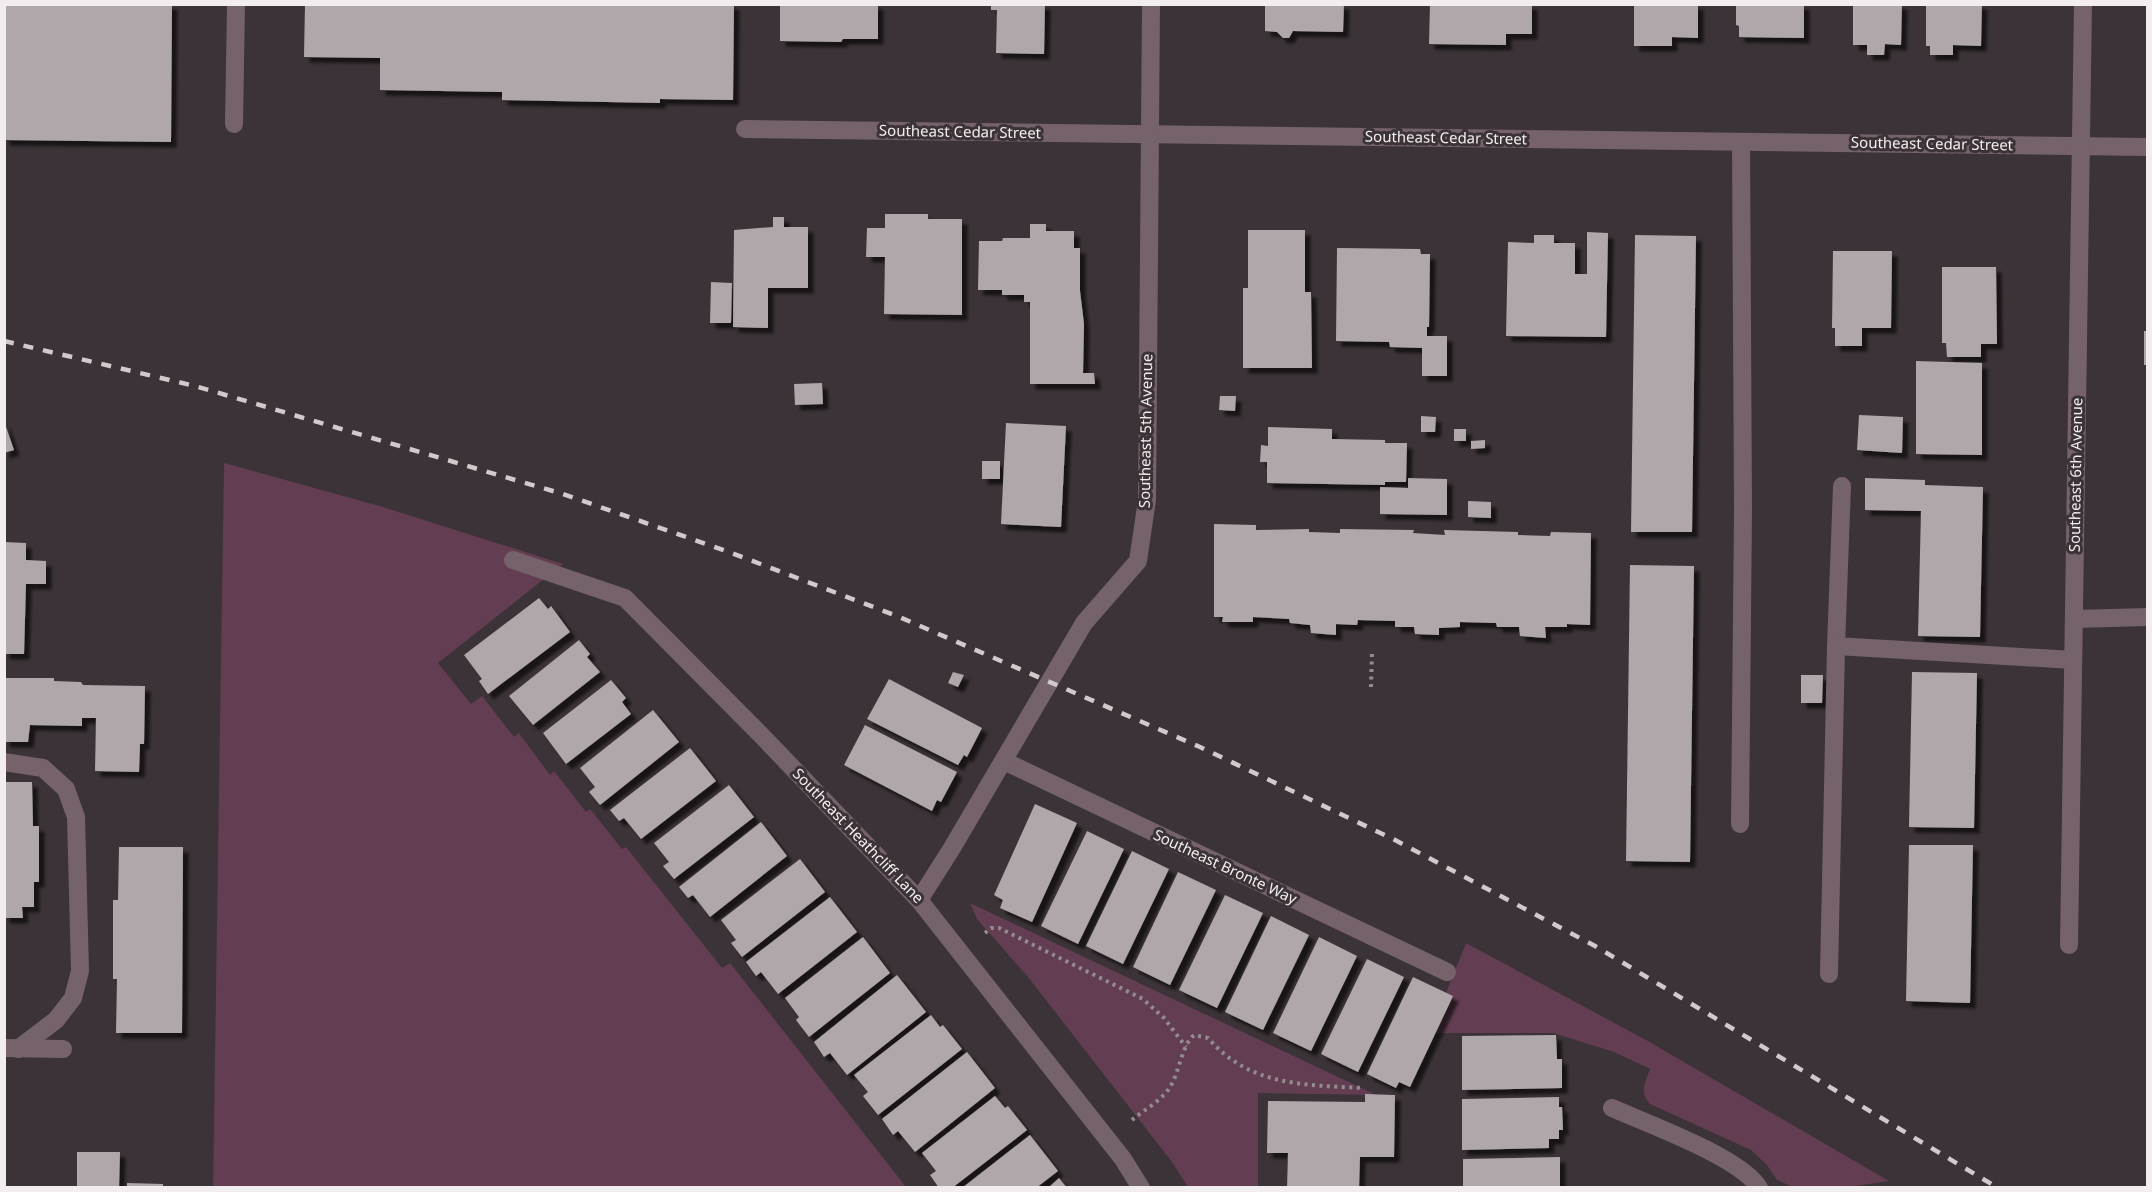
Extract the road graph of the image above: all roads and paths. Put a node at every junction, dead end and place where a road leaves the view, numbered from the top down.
1 (236, 4) edge
2 (1151, 4) edge
3 (2083, 4) edge
4 (234, 124) dead end
5 (745, 129) dead end
6 (1149, 134) junction
7 (1741, 142) junction
8 (2081, 146) junction
9 (2148, 147) edge
10 (1842, 486) dead end
11 (513, 560) dead end
12 (2148, 617) edge
13 (2074, 619) junction
14 (1836, 646) junction
15 (1372, 652) dead end
16 (2073, 660) junction
17 (1371, 687) dead end
18 (1004, 761) junction
19 (4, 762) edge
20 (1740, 824) dead end
21 (919, 900) junction
22 (2068, 945) dead end
23 (960, 951) junction
24 (1447, 972) dead end
25 (1829, 974) dead end
26 (11, 1048) edge
27 (1186, 1048) junction
28 (63, 1049) dead end
29 (1363, 1088) dead end
30 (1612, 1108) dead end
31 (1109, 1141) junction
32 (1141, 1188) edge
33 (1759, 1188) edge

1 - 4 street
2 - 6 street, Southeast 5th Avenue
3 - 8 street, Southeast 6th Avenue
5 - 6 street, Southeast Cedar Street
6 - 7 street, Southeast Cedar Street
6 - 18 street, Southeast 5th Avenue
7 - 8 street, Southeast Cedar Street
7 - 20 street
8 - 9 street, Southeast Cedar Street
8 - 13 street, Southeast 6th Avenue
10 - 14 street
11 - 21 street, Southeast Heathcliff Lane
12 - 13 street
13 - 16 street, Southeast 6th Avenue
14 - 16 street
14 - 25 street
15 - 17 path
16 - 22 street, Southeast 6th Avenue
18 - 21 street, Southeast 5th Avenue
18 - 24 street, Southeast Bronte Way
19 - 26 street
21 - 23 street, Southeast Heathcliff Lane
23 - 27 path
23 - 31 street, Southeast Heathcliff Lane
26 - 28 street
27 - 29 path
27 - 31 path
30 - 33 street
31 - 32 street, Southeast Heathcliff Lane

